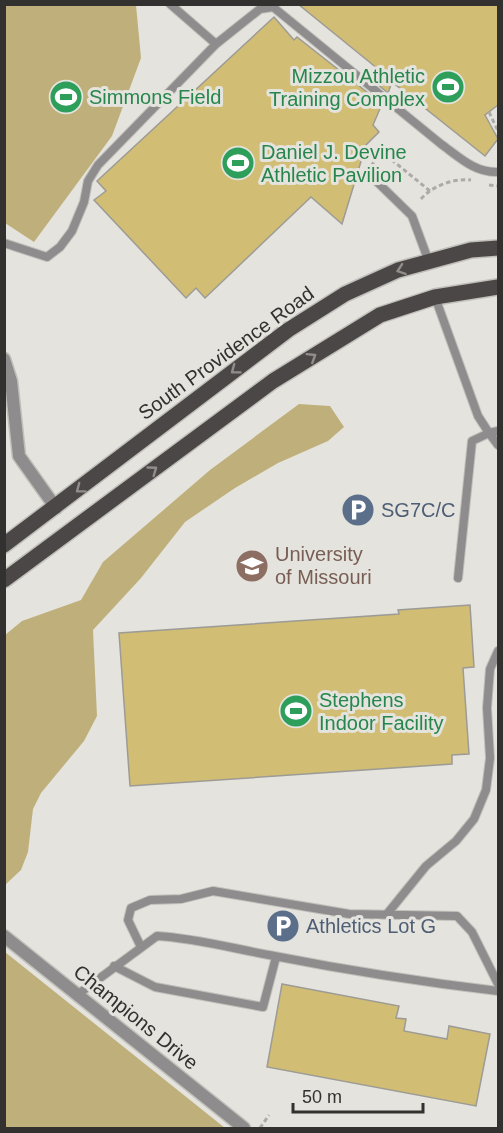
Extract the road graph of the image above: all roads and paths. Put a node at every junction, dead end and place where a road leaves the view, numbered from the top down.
1 (170, 4) edge
2 (274, 6) edge
3 (216, 44) junction
4 (489, 112) dead end
5 (497, 123) edge
6 (498, 131) edge
7 (498, 172) edge
8 (370, 173) joint
9 (475, 180) dead end
10 (484, 183) dead end
11 (498, 186) edge
12 (430, 191) junction
13 (422, 199) dead end
14 (4, 243) edge
15 (498, 248) edge
16 (429, 262) junction
17 (498, 287) edge
18 (435, 297) junction
19 (4, 359) edge
20 (498, 431) edge
21 (489, 433) junction
22 (498, 445) edge
23 (56, 507) junction
24 (4, 545) edge
25 (458, 578) dead end
26 (4, 580) edge
27 (498, 651) edge
28 (387, 914) junction
29 (4, 936) edge
30 (141, 946) junction
31 (276, 957) junction
32 (114, 966) junction
33 (498, 984) edge
34 (498, 991) edge
35 (78, 994) junction
36 (269, 1114) dead end
37 (244, 1128) edge
38 (260, 1128) edge

1 - 3 lane
2 - 3 lane
2 - 7 lane
3 - 14 lane
4 - 5 path
5 - 6 path
8 - 12 path
8 - 16 lane
9 - 12 path
10 - 11 path
12 - 13 path
15 - 16 main road, South Providence Road
16 -> 23 main road, South Providence Road
17 - 18 main road
18 - 21 lane
26 -> 18 main road
19 - 23 street
20 - 21 lane
21 - 22 lane
21 - 25 lane
23 - 24 main road, South Providence Road
27 - 28 lane
28 - 30 lane
28 - 33 lane
29 - 35 street, Champions Drive
30 - 31 lane
30 - 32 lane
31 - 32 lane
31 - 34 lane
32 - 35 lane
35 - 37 street, Champions Drive
36 - 38 path

